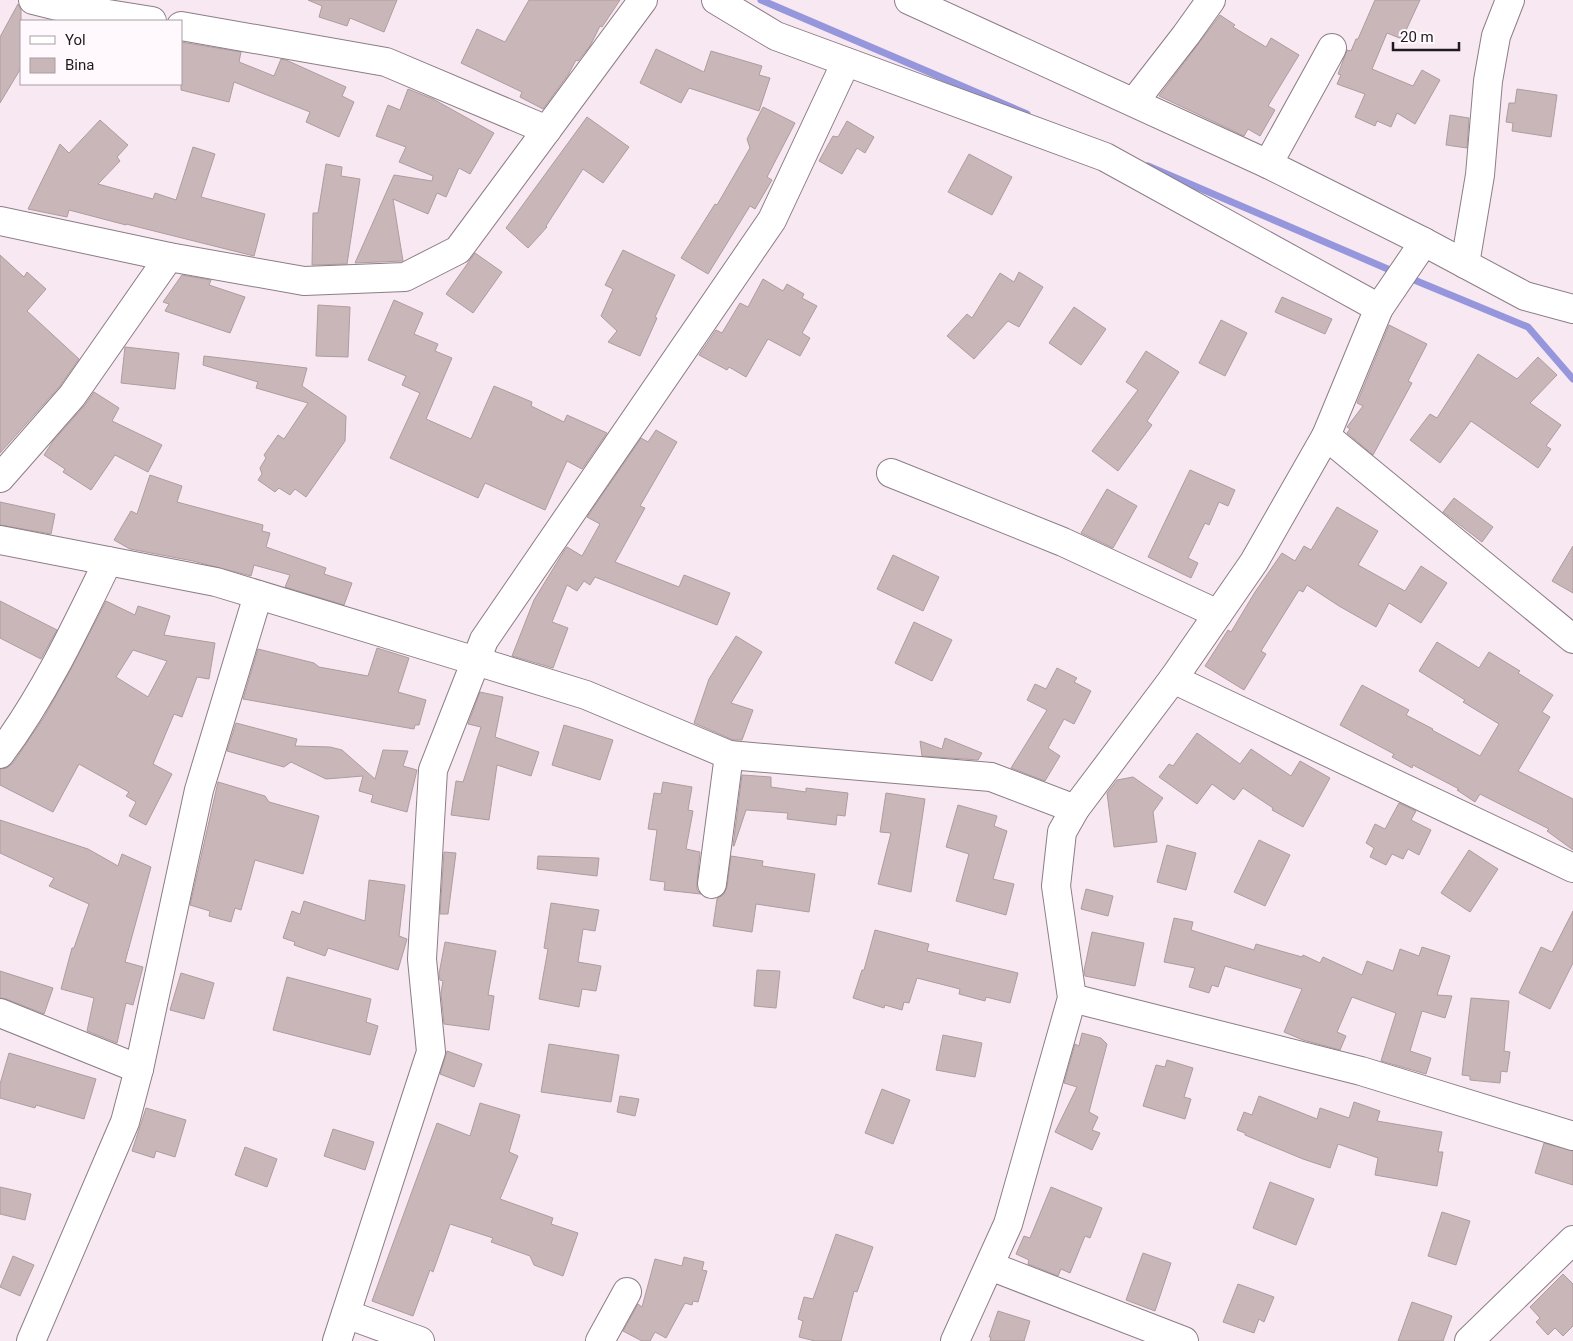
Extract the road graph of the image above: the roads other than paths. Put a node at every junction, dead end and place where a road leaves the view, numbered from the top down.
1 (33, 0) edge
2 (643, 0) edge
3 (716, 0) edge
4 (909, 0) edge
5 (1211, 0) edge
6 (1510, 0) edge
7 (146, 20) edge
8 (182, 26) edge
9 (1332, 48) dead end
10 (846, 62) junction
11 (1134, 102) junction
12 (547, 130) junction
13 (1268, 164) junction
14 (0, 221) edge
15 (1421, 246) junction
16 (169, 257) junction
17 (1466, 264) junction
18 (1384, 301) junction
19 (1573, 309) edge
20 (1326, 436) junction
21 (891, 473) dead end
22 (0, 478) edge
23 (0, 540) edge
24 (108, 561) junction
25 (258, 595) junction
26 (1218, 614) junction
27 (1573, 639) edge
28 (476, 661) junction
29 (1172, 679) junction
30 (0, 754) edge
31 (728, 755) junction
32 (1075, 809) junction
33 (1573, 868) edge
34 (712, 884) dead end
35 (1072, 998) junction
36 (0, 1013) edge
37 (139, 1068) junction
38 (1573, 1136) edge
39 (1573, 1240) edge
40 (990, 1266) junction
41 (627, 1292) dead end
42 (346, 1314) junction
43 (30, 1341) edge
44 (337, 1341) edge
45 (420, 1341) edge
46 (600, 1341) edge
47 (955, 1341) edge
48 (1184, 1341) edge
49 (1469, 1341) edge

1 - 7 street
2 - 12 street
3 - 10 street
4 - 11 street
5 - 11 street
6 - 17 street
8 - 12 street
9 - 13 street
10 - 18 street
10 - 28 street
11 - 13 street
12 - 16 street
13 - 15 street
14 - 16 street
15 - 17 street
15 - 18 street
16 - 22 street
17 - 19 street
18 - 20 street
20 - 26 street
20 - 27 street
21 - 26 street
23 - 24 street
24 - 25 street
24 - 30 street
25 - 28 street
25 - 37 street
26 - 29 street
28 - 31 street
28 - 42 street
29 - 32 street
29 - 33 street
31 - 32 street
31 - 34 street
32 - 35 street
35 - 38 street
35 - 40 street
36 - 37 street
37 - 43 street
39 - 49 street
40 - 47 street
40 - 48 street
41 - 46 street
42 - 44 street
42 - 45 street

